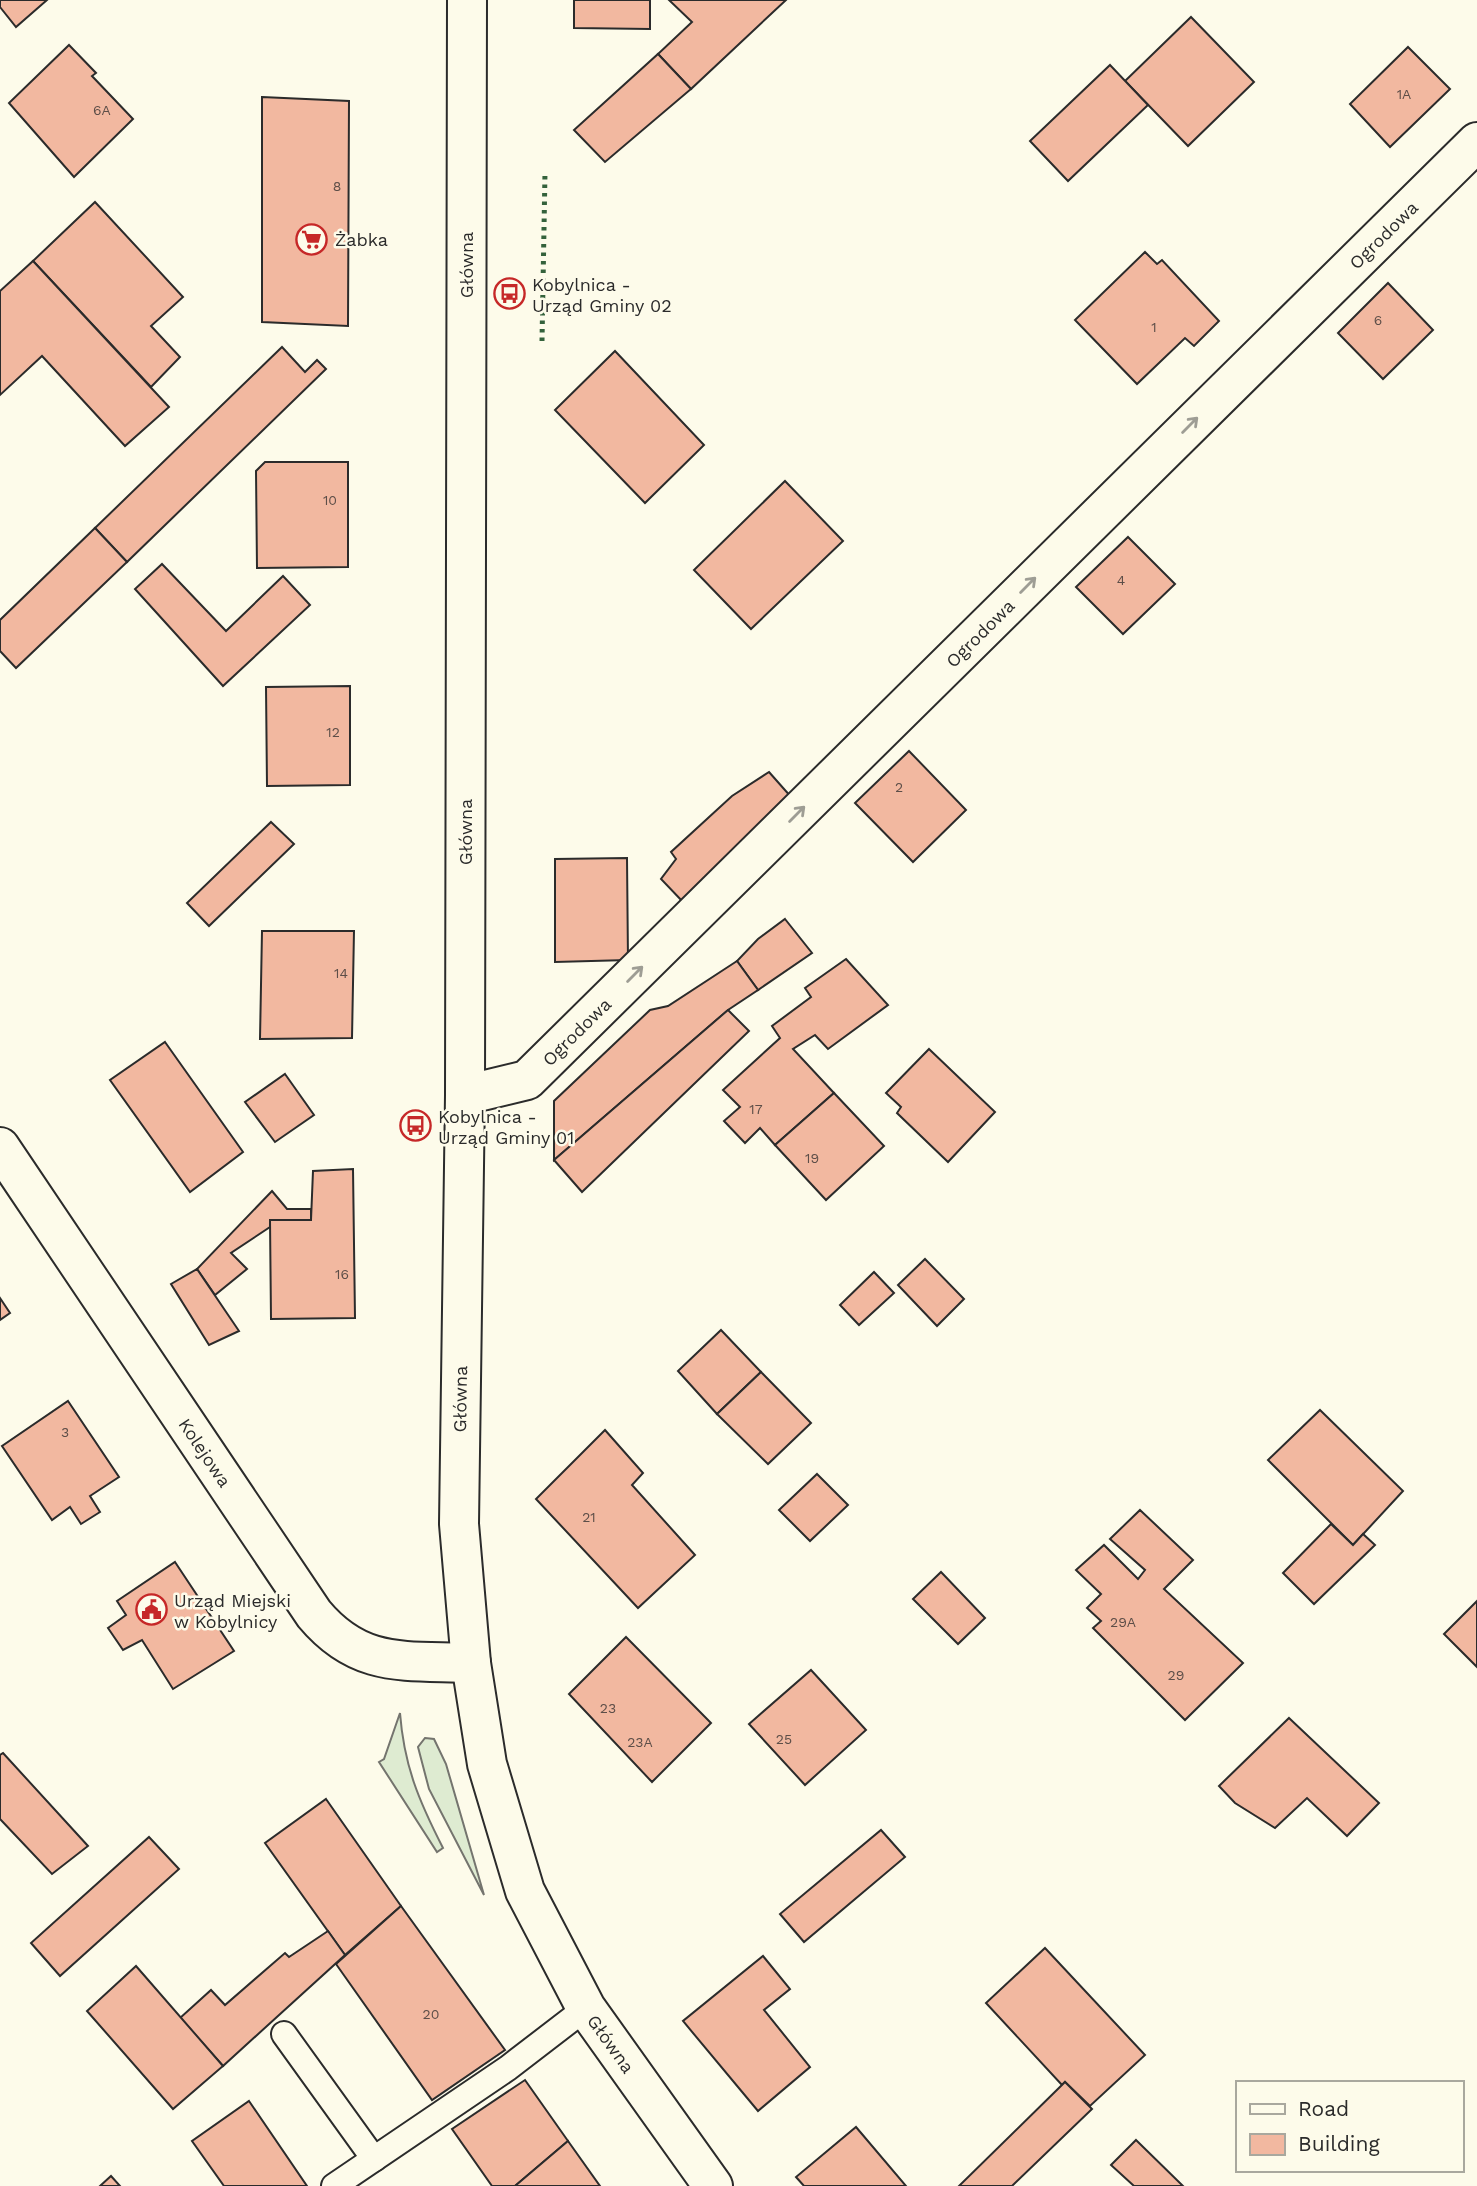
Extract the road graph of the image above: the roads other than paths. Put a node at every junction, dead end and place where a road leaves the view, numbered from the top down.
1 (467, 0) edge
2 (1477, 142) edge
3 (465, 1095) junction
4 (0, 1147) edge
5 (471, 1663) junction
6 (586, 2008) junction
7 (284, 2034) dead end
8 (374, 2159) junction
9 (334, 2186) edge
10 (713, 2186) edge

1 - 3 main road, Główna
3 -> 2 main road, Ogrodowa
3 - 5 main road, Główna
4 - 5 main road, Kolejowa
5 - 6 main road, Główna
6 - 8 lane
6 - 10 main road, Główna
7 - 8 lane
8 - 9 lane

